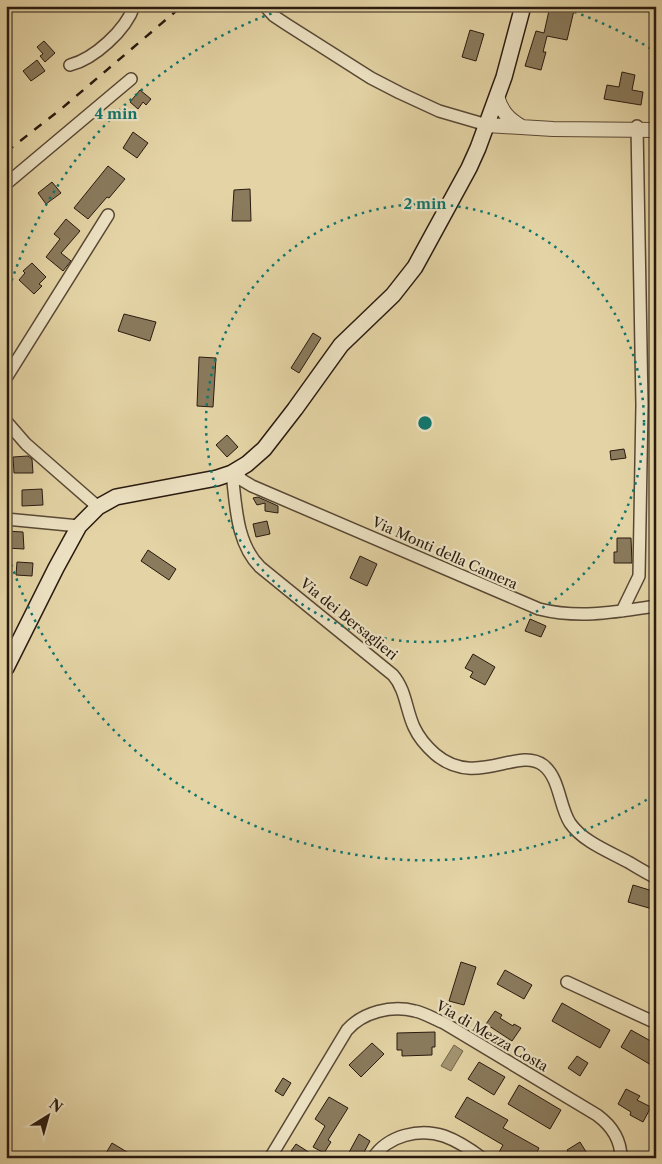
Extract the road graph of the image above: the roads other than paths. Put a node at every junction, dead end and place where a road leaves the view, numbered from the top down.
1 (134, 6) edge
2 (265, 6) edge
3 (524, 6) edge
4 (70, 65) dead end
5 (130, 79) dead end
6 (497, 96) junction
7 (488, 125) junction
8 (522, 127) junction
9 (636, 128) junction
10 (656, 130) edge
11 (6, 184) edge
12 (108, 215) dead end
13 (6, 378) edge
14 (6, 421) edge
15 (233, 472) junction
16 (98, 507) junction
17 (6, 519) edge
18 (79, 526) junction
19 (656, 606) edge
20 (622, 611) junction
21 (6, 668) edge
22 (656, 878) edge
23 (568, 982) dead end
24 (656, 1023) edge
25 (270, 1158) edge
26 (373, 1158) edge
27 (482, 1158) edge
28 (621, 1158) edge

1 - 4 street
2 - 7 street
3 - 6 main road
5 - 11 street
6 - 7 main road
6 - 8 street
7 - 8 street
7 - 15 main road
8 - 9 street
9 - 10 street
9 - 20 street
12 - 13 street
14 - 16 street
15 - 16 main road
15 - 20 street, Via Monti della Camera
15 - 22 street, Via dei Bersaglieri
16 - 18 main road
17 - 18 street
18 - 21 main road
19 - 20 street, Via Monti della Camera
23 - 24 street
25 - 28 street, Via di Mezza Costa
26 - 27 street

